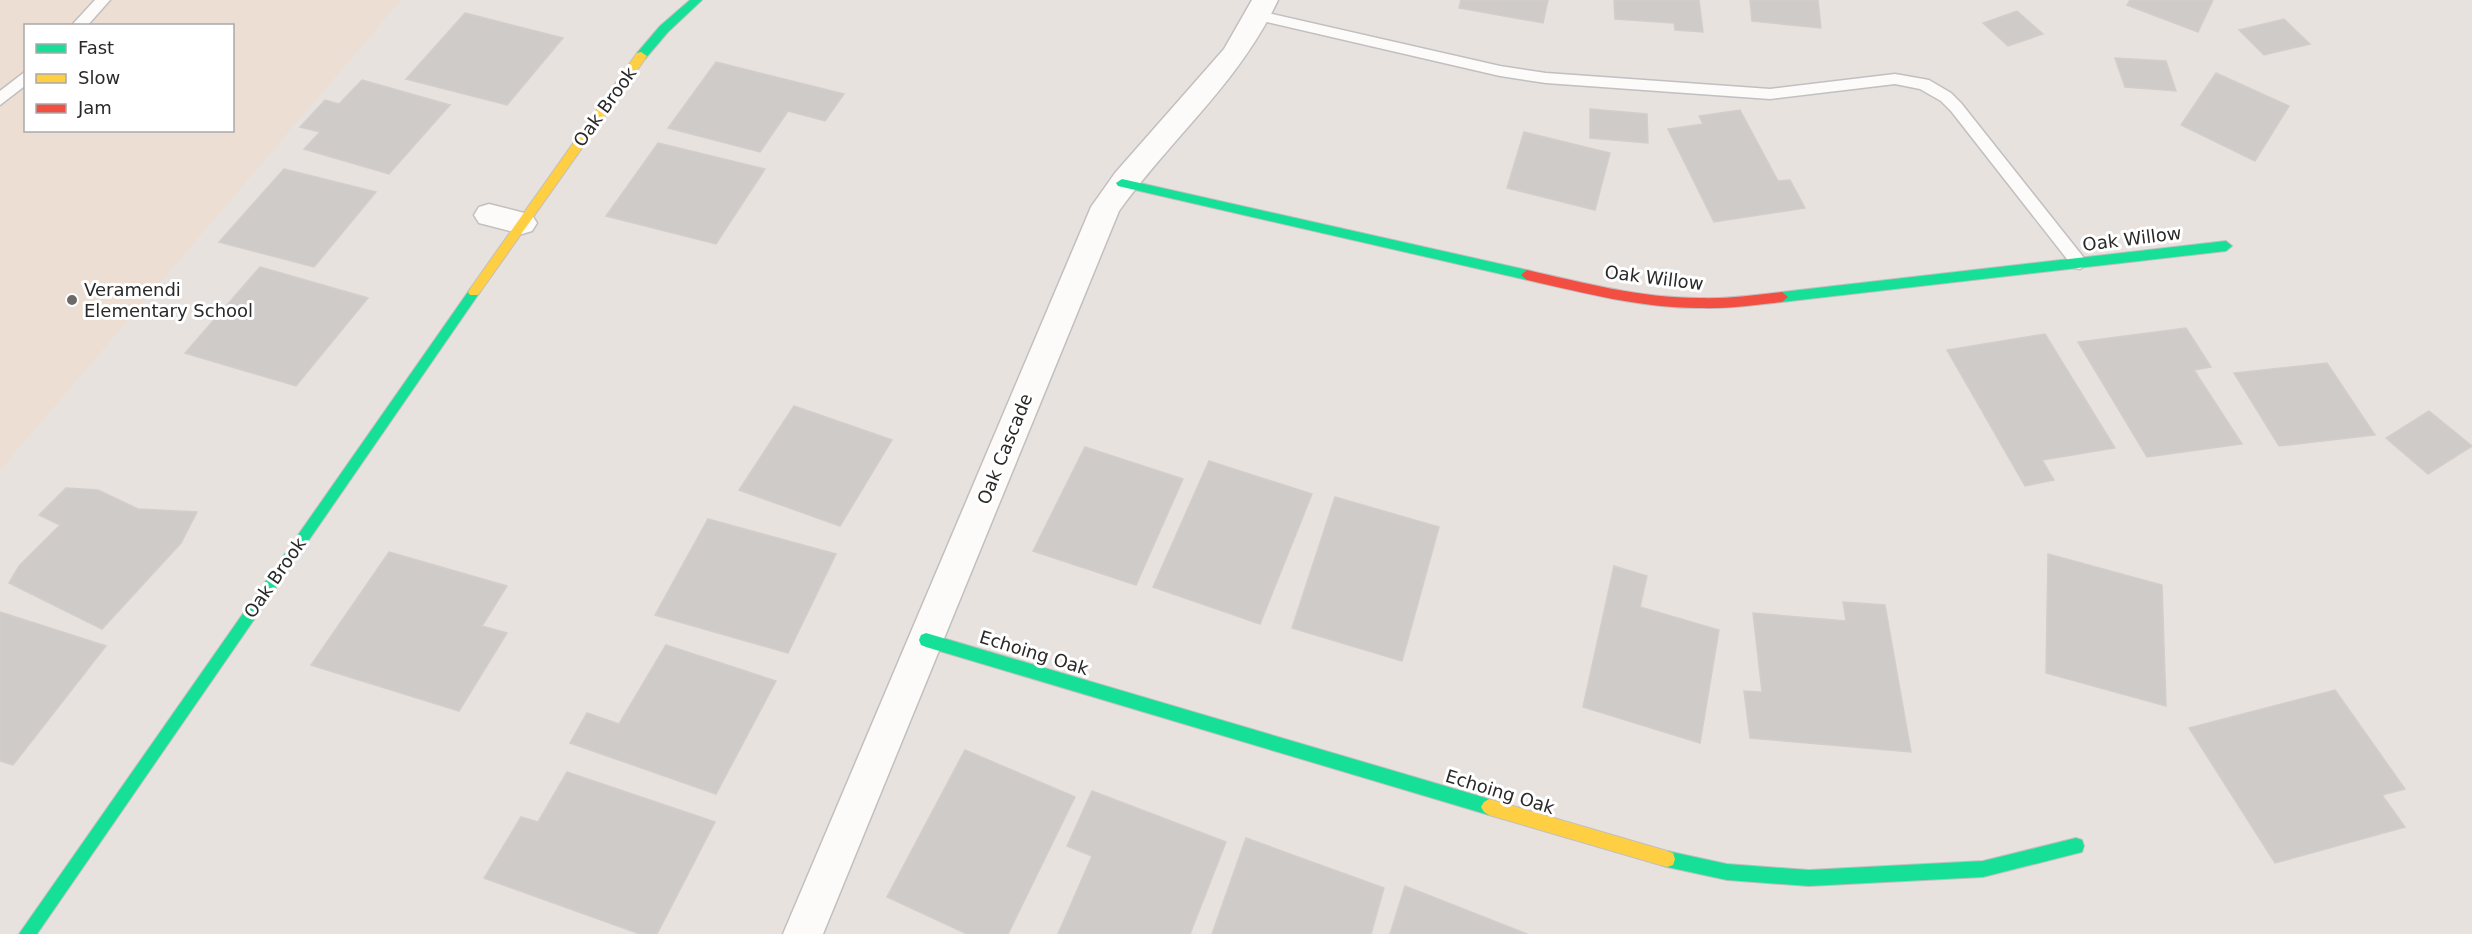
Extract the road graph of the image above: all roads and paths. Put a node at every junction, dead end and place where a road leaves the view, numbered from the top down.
1 (103, 0) edge
2 (697, 0) edge
3 (1262, 8) edge
4 (80, 24) edge
5 (24, 78) edge
6 (0, 100) edge
7 (1122, 183) junction
8 (489, 215) dead end
9 (522, 223) junction
10 (2226, 246) dead end
11 (2079, 263) junction
12 (926, 640) junction
13 (2076, 846) dead end
14 (27, 934) edge
15 (803, 934) edge

1 - 4 lane
2 - 9 street, Oak Brook
3 - 7 street, Oak Cascade
3 - 11 lane
5 - 6 lane
7 - 11 street, Oak Willow
7 - 12 street, Oak Cascade
8 - 9 street
9 - 14 street, Oak Brook
10 - 11 street, Oak Willow
12 - 13 street, Echoing Oak
12 - 15 street, Oak Cascade

